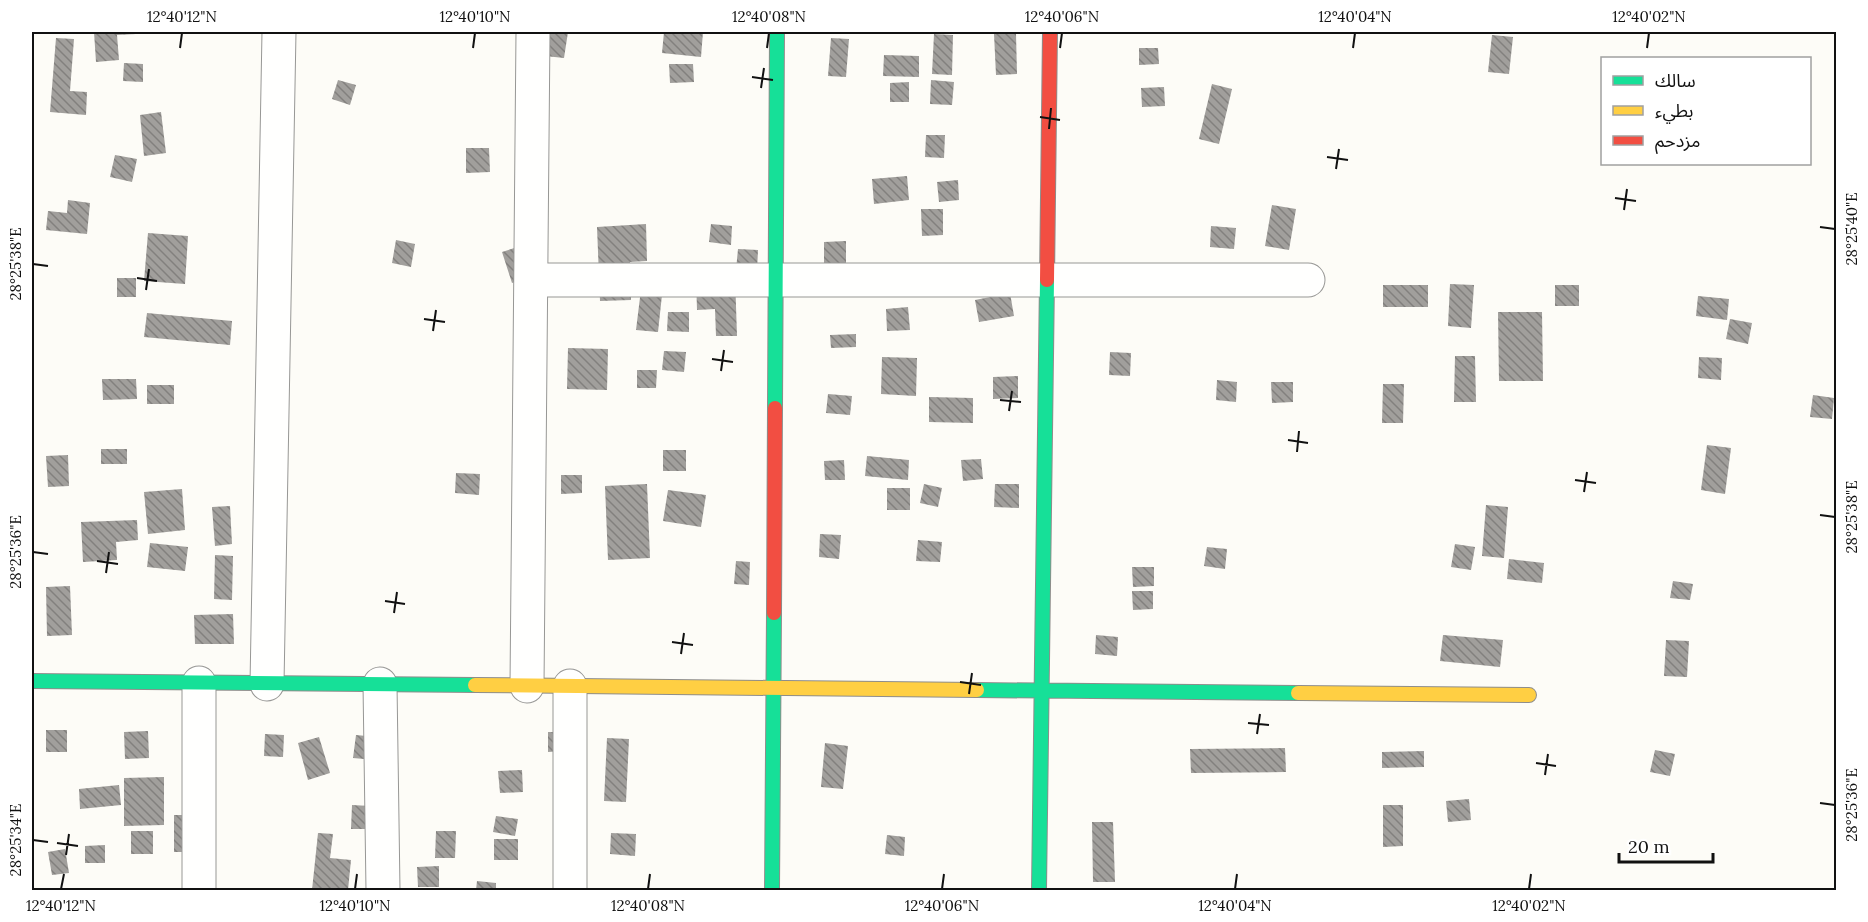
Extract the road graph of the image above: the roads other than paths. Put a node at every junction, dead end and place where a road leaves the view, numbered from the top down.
1 (279, 32) edge
2 (533, 32) edge
3 (777, 32) edge
4 (1050, 32) edge
5 (531, 280) junction
6 (776, 280) junction
7 (1046, 280) junction
8 (1308, 280) dead end
9 (32, 681) edge
10 (199, 683) junction
11 (267, 684) junction
12 (380, 684) junction
13 (527, 686) junction
14 (570, 686) junction
15 (773, 688) junction
16 (1041, 691) junction
17 (1529, 696) dead end
18 (199, 891) edge
19 (383, 891) edge
20 (570, 891) edge
21 (772, 891) edge
22 (1040, 891) edge

1 - 11 street
2 - 5 street
3 - 6 street
4 - 7 street
5 - 6 street
5 - 13 street
6 - 7 street
6 - 15 street
7 - 8 street
7 - 16 street
9 - 10 street
10 - 11 street
10 - 18 street
11 - 12 street
12 - 13 street
12 - 19 street
13 - 14 street
14 - 15 street
14 - 20 street
15 - 16 street
15 - 21 street
16 - 17 street
16 - 22 street

